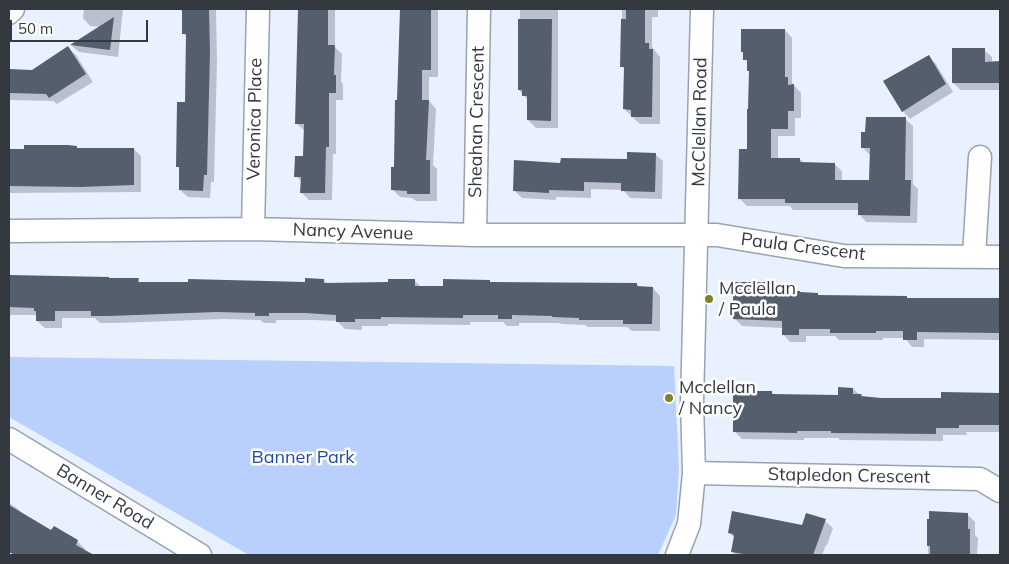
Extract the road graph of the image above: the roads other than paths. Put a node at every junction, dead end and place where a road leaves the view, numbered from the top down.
1 (13, 9) edge
2 (258, 9) edge
3 (479, 9) edge
4 (702, 9) edge
5 (9, 13) edge
6 (980, 157) dead end
7 (253, 229) junction
8 (9, 231) edge
9 (474, 235) junction
10 (697, 236) junction
11 (974, 256) junction
12 (1000, 256) edge
13 (9, 439) edge
14 (694, 473) junction
15 (1000, 491) edge
16 (200, 555) edge
17 (677, 555) edge

1 - 5 street
2 - 7 street, Veronica Place
3 - 9 street, Sheahan Crescent
4 - 10 street, McClellan Road
6 - 11 street
7 - 8 street, Nancy Avenue
7 - 9 street, Nancy Avenue
9 - 10 street, Nancy Avenue
10 - 11 street, Paula Crescent
10 - 14 street
11 - 12 street, Paula Crescent
13 - 16 street, Banner Road
14 - 15 street, Stapledon Crescent
14 - 17 street

